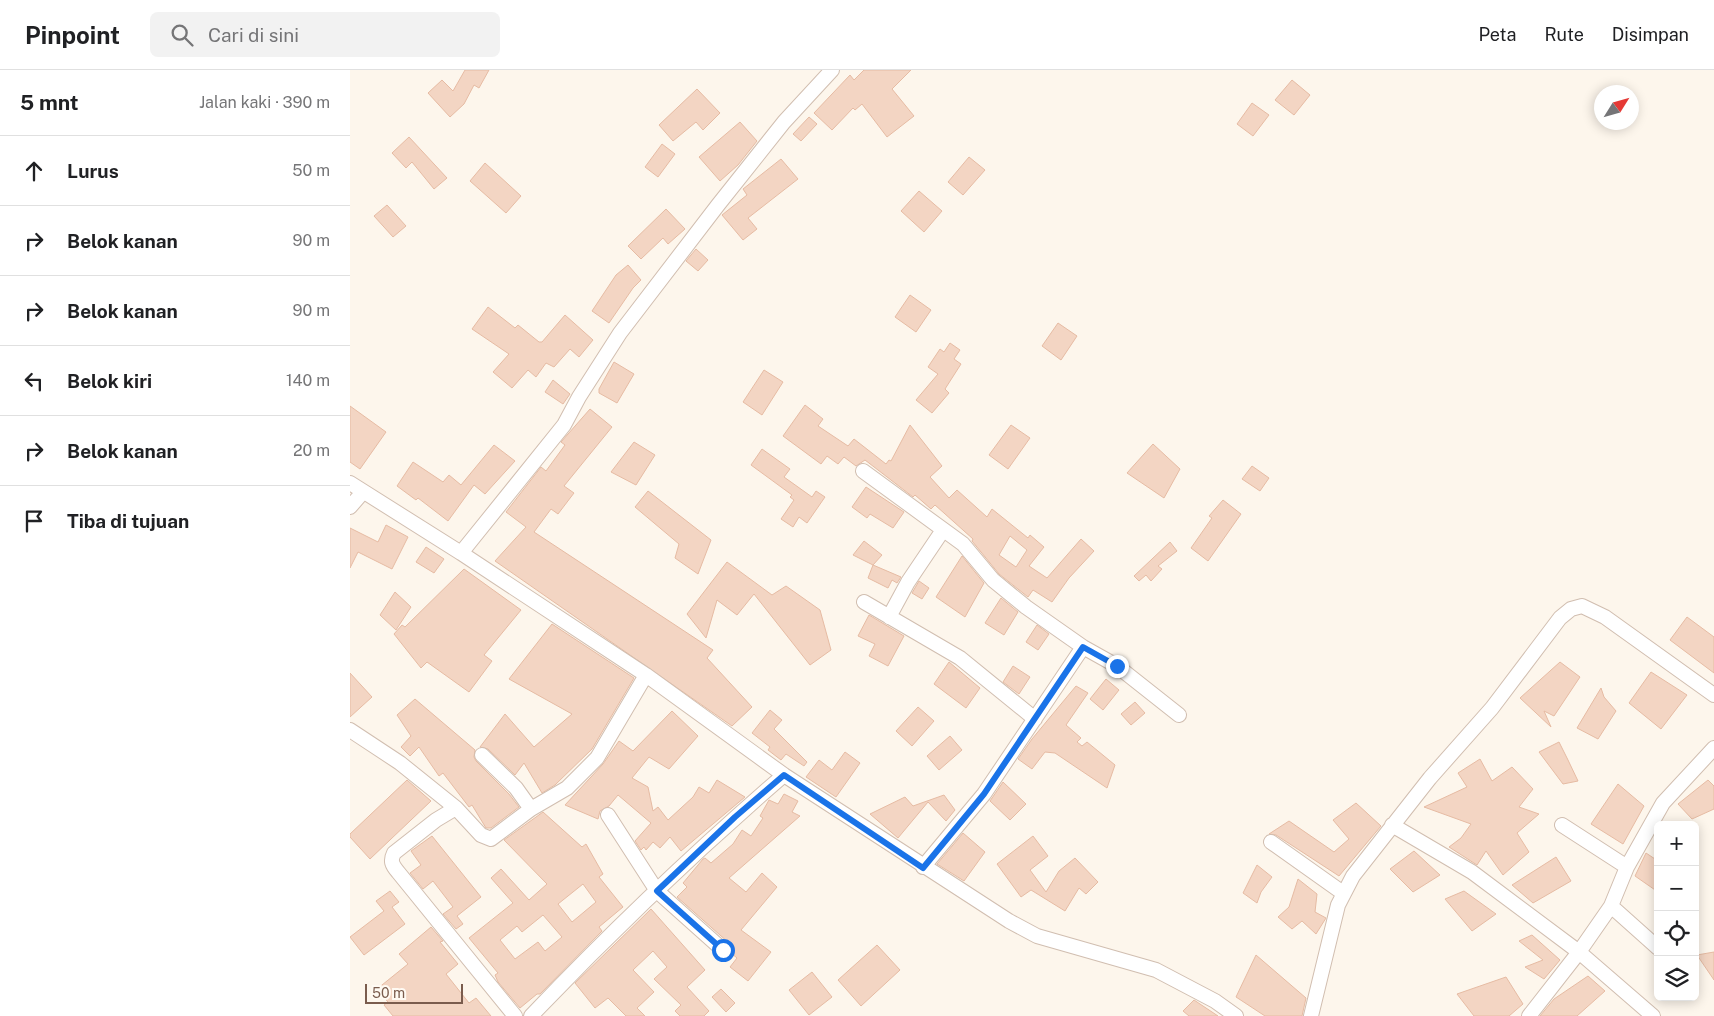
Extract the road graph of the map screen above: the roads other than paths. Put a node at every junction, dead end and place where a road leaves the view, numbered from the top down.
1 (832, 70) edge
2 (864, 471) dead end
3 (350, 483) edge
4 (363, 492) junction
5 (350, 507) edge
6 (943, 530) junction
7 (461, 553) junction
8 (864, 602) dead end
9 (888, 617) junction
10 (1083, 647) junction
11 (646, 675) junction
12 (1714, 695) edge
13 (1179, 715) dead end
14 (1035, 719) junction
15 (350, 730) edge
16 (1714, 748) edge
17 (482, 754) dead end
18 (784, 775) junction
19 (456, 808) junction
20 (531, 809) junction
21 (608, 815) dead end
22 (1392, 825) junction
23 (1562, 825) dead end
24 (1271, 842) dead end
25 (1627, 867) junction
26 (923, 868) junction
27 (657, 891) junction
28 (1343, 893) junction
29 (1611, 906) junction
30 (1654, 944) edge
31 (723, 950) dead end
32 (1579, 952) junction
33 (515, 1016) edge
34 (531, 1016) edge
35 (1236, 1016) edge
36 (1311, 1016) edge
37 (1529, 1016) edge
38 (1653, 1016) edge

1 - 7 street
2 - 6 street
3 - 4 street
4 - 5 street
4 - 7 street
6 - 9 street
6 - 10 street
7 - 11 street
8 - 9 street
9 - 14 street
10 - 13 street
10 - 14 street
11 - 18 street
11 - 20 street
12 - 22 street
14 - 26 street
15 - 19 street
16 - 25 street
17 - 20 street
18 - 26 street
18 - 27 street
19 - 20 street
19 - 33 street
21 - 27 street
22 - 28 street
22 - 32 street
23 - 25 street
24 - 28 street
25 - 29 street
26 - 35 street
27 - 31 street
27 - 34 street
28 - 36 street
29 - 30 street
29 - 32 street
32 - 37 street
32 - 38 street

